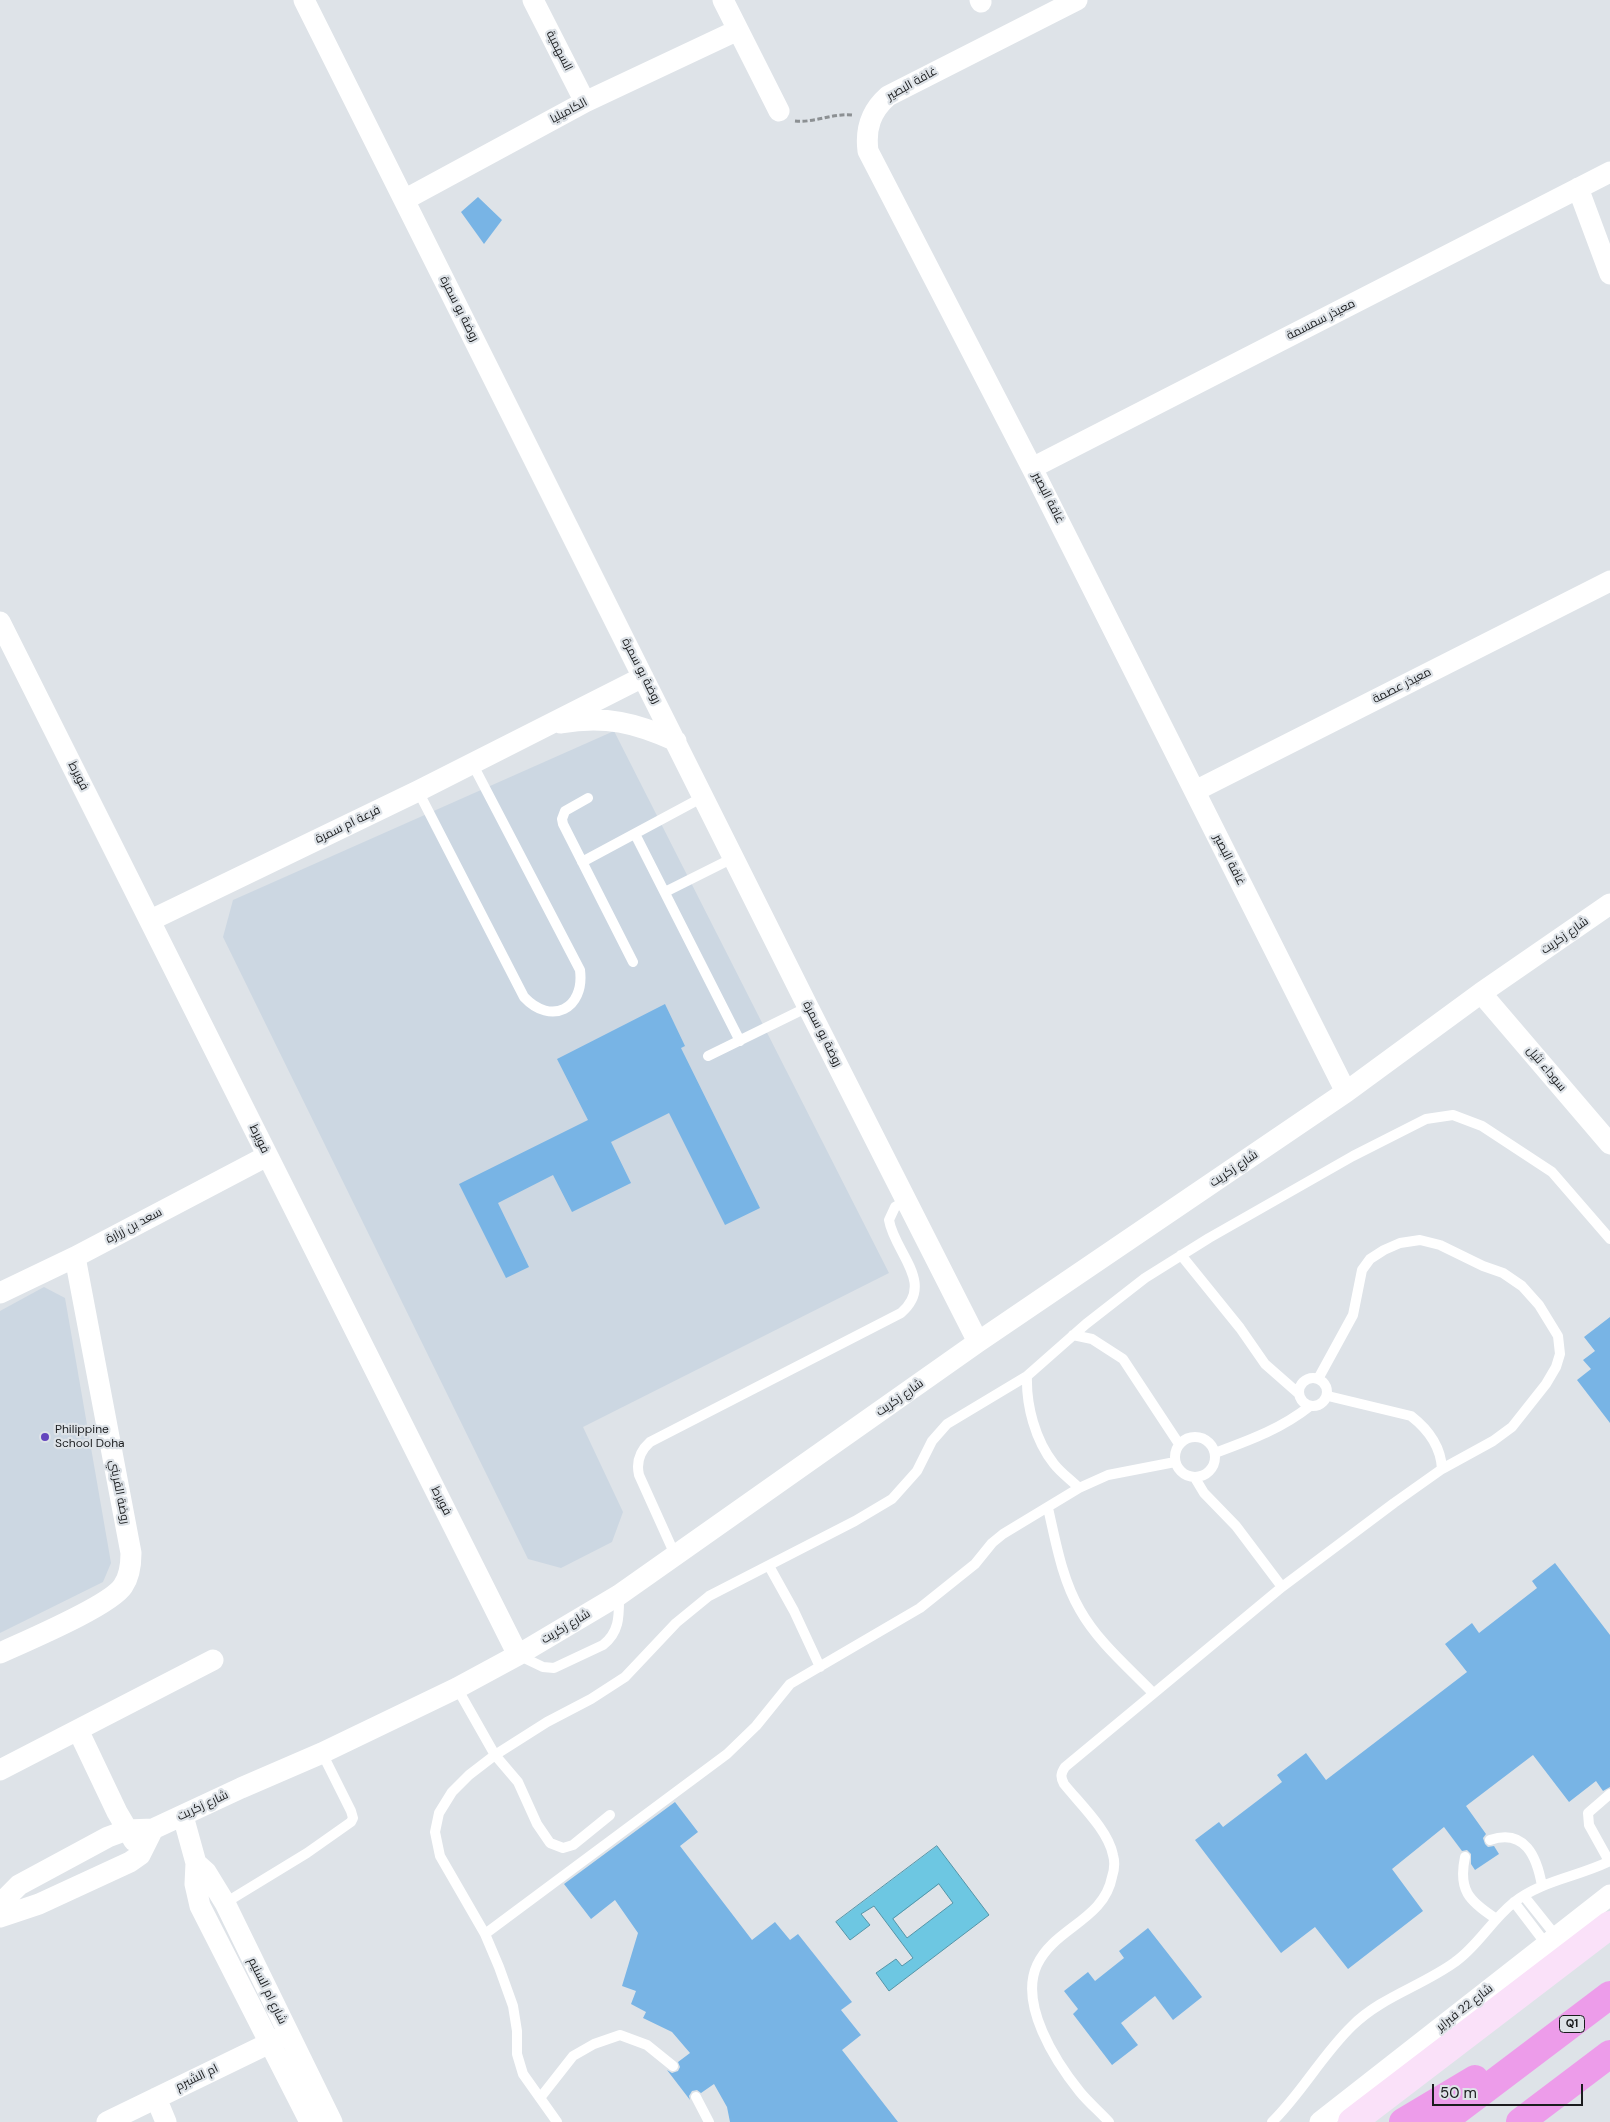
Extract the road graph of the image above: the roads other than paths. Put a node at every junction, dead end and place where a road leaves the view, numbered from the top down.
1 (304, 0) edge
2 (533, 0) edge
3 (723, 0) edge
4 (1077, 0) edge
5 (738, 30) junction
6 (585, 102) junction
7 (779, 111) road end
8 (1610, 172) edge
9 (1578, 188) junction
10 (404, 200) junction
11 (1610, 274) edge
12 (1032, 468) junction
13 (1610, 581) edge
14 (2, 632) edge
15 (643, 677) junction
16 (544, 726) junction
17 (676, 741) junction
18 (472, 763) junction
19 (418, 791) junction
20 (1195, 791) junction
21 (703, 797) junction
22 (588, 798) dead end
23 (636, 834) junction
24 (734, 858) junction
25 (582, 862) junction
26 (665, 892) junction
27 (1610, 904) edge
28 (151, 920) junction
29 (633, 962) dead end
30 (1481, 993) junction
31 (808, 1007) junction
32 (740, 1041) junction
33 (708, 1056) dead end
34 (1346, 1092) junction
35 (1610, 1144) edge
36 (268, 1156) junction
37 (906, 1201) junction
38 (1610, 1238) edge
39 (1181, 1255) junction
40 (75, 1257) junction
41 (0, 1293) edge
42 (1073, 1335) junction
43 (978, 1342) junction
44 (1027, 1376) junction
45 (1318, 1379) junction
46 (1298, 1393) junction
47 (1328, 1396) junction
48 (1310, 1406) junction
49 (1179, 1444) junction
50 (1215, 1453) junction
51 (1175, 1462) junction
52 (1442, 1469) junction
53 (1195, 1478) junction
54 (1079, 1488) junction
55 (1048, 1508) junction
56 (676, 1557) junction
57 (768, 1566) junction
58 (1282, 1587) junction
59 (619, 1594) junction
60 (0, 1653) edge
61 (518, 1655) junction
62 (213, 1660) dead end
63 (820, 1667) junction
64 (457, 1688) junction
65 (1153, 1693) junction
66 (78, 1730) junction
67 (322, 1753) junction
68 (495, 1755) junction
69 (0, 1770) edge
70 (1610, 1794) edge
71 (610, 1815) dead end
72 (183, 1816) junction
73 (153, 1829) junction
74 (127, 1830) junction
75 (1490, 1840) dead end
76 (140, 1855) junction
77 (1465, 1857) dead end
78 (1610, 1861) edge
79 (196, 1863) junction
80 (1542, 1886) junction
81 (1610, 1895) edge
82 (1524, 1896) junction
83 (1514, 1902) junction
84 (225, 1903) junction
85 (0, 1904) edge
86 (0, 1917) edge
87 (1495, 1918) junction
88 (1610, 1926) edge
89 (485, 1934) junction
90 (1551, 1940) junction
91 (1610, 1995) edge
92 (278, 2038) junction
93 (1533, 2052) junction
94 (1610, 2054) edge
95 (673, 2066) dead end
96 (696, 2097) dead end
97 (156, 2098) junction
98 (540, 2098) junction
99 (107, 2122) edge
100 (166, 2122) edge
101 (310, 2122) edge
102 (332, 2122) edge
103 (556, 2122) edge
104 (709, 2122) edge
105 (1109, 2122) edge
106 (1272, 2122) edge
107 (1320, 2122) edge
108 (1352, 2122) edge
109 (1403, 2122) edge
110 (1442, 2122) edge
111 (1520, 2122) edge

1 - 10 street, روضة بو سمرة
2 - 6 street, السهمية
3 - 5 street
4 - 12 street, غافة البصير
5 - 6 street, الكاميليا
5 - 7 street
6 - 10 street, الكاميليا
8 - 9 street, معيذر سمسمة
9 - 11 street
9 - 12 street, معيذر سمسمة
10 - 15 street, روضة بو سمرة
12 - 20 street, غافة البصير
13 - 20 street, معيذر عصمة
14 - 28 street, فويرط
15 - 16 street, فرعة ام سمرة
15 - 17 street, روضة بو سمرة
16 - 17 street, فرعة ام سمرة
16 - 18 street, فرعة ام سمرة
17 - 21 street, روضة بو سمرة
18 - 19 street, فرعة ام سمرة
18 - 19 lane
19 - 28 street, فرعة ام سمرة
20 - 34 street, غافة البصير
21 - 23 lane
21 - 24 street, روضة بو سمرة
22 - 25 lane
23 - 25 lane
23 - 26 lane
24 - 26 lane
24 - 31 street, روضة بو سمرة
25 - 29 lane
26 - 32 lane
27 - 30 street, شارع زكريت
28 - 36 street, فويرط
30 - 34 street, شارع زكريت
30 - 35 street, سوداء نثيل
31 - 32 lane
31 - 37 street, روضة بو سمرة
32 - 33 lane
34 - 43 street, شارع زكريت
36 - 40 street, سعد بن زرارة
36 - 61 street, فويرط
37 - 43 street, روضة بو سمرة
37 - 56 lane
38 - 39 lane
39 - 42 lane
39 - 46 lane
40 - 41 street, سعد بن زرارة
40 - 60 street, روضة القريني
42 - 44 lane
42 - 49 lane
43 - 56 street, شارع زكريت
44 - 54 lane
44 - 57 lane
45 - 46 lane
45 - 47 lane
45 - 52 lane
46 - 48 lane
47 - 48 lane
47 - 52 lane
48 - 50 lane
49 - 50 lane
49 - 51 lane
50 - 53 lane
51 - 53 lane
51 - 54 lane
52 - 58 lane
53 - 58 lane
54 - 55 lane
55 - 63 lane
55 - 65 lane
56 - 59 street, شارع زكريت
57 - 63 lane
57 - 68 lane
58 - 65 lane
59 - 61 street, شارع زكريت
59 - 61 lane
61 - 64 street, شارع زكريت
62 - 66 street
63 - 89 lane
64 - 67 street, شارع زكريت
64 - 68 lane
65 - 105 lane
66 - 69 street
66 - 74 street
67 - 72 street, شارع زكريت
67 - 84 lane
68 - 71 lane
68 - 89 lane
70 - 78 lane
72 - 73 street, شارع زكريت
72 - 79 street, شارع ام السنيم
73 - 74 street, شارع زكريت
73 - 76 street
74 - 76 street
74 - 85 street, شارع زكريت
75 - 80 lane
76 - 86 street
77 - 87 lane
78 - 80 lane
79 - 84 street, شارع ام السنيم
79 - 92 street, شارع ام السنيم
80 - 82 lane
81 - 90 street, شارع 22 فبراير
82 - 83 lane
82 - 90 lane
83 - 87 lane
83 - 90 lane
84 - 92 street, شارع ام السنيم
87 - 106 lane
88 - 108 main road, شارع 22 فبراير
89 - 98 lane
90 - 107 street, شارع 22 فبراير
91 - 93 highway, Q1
92 - 97 street, ام الشبرم
92 - 101 street, شارع ام السنيم
92 - 102 street, شارع ام السنيم
93 - 109 highway
93 - 110 highway, Q1
94 - 111 highway
95 - 98 lane
96 - 104 lane
97 - 99 street, ام الشبرم
97 - 100 street
98 - 103 lane

